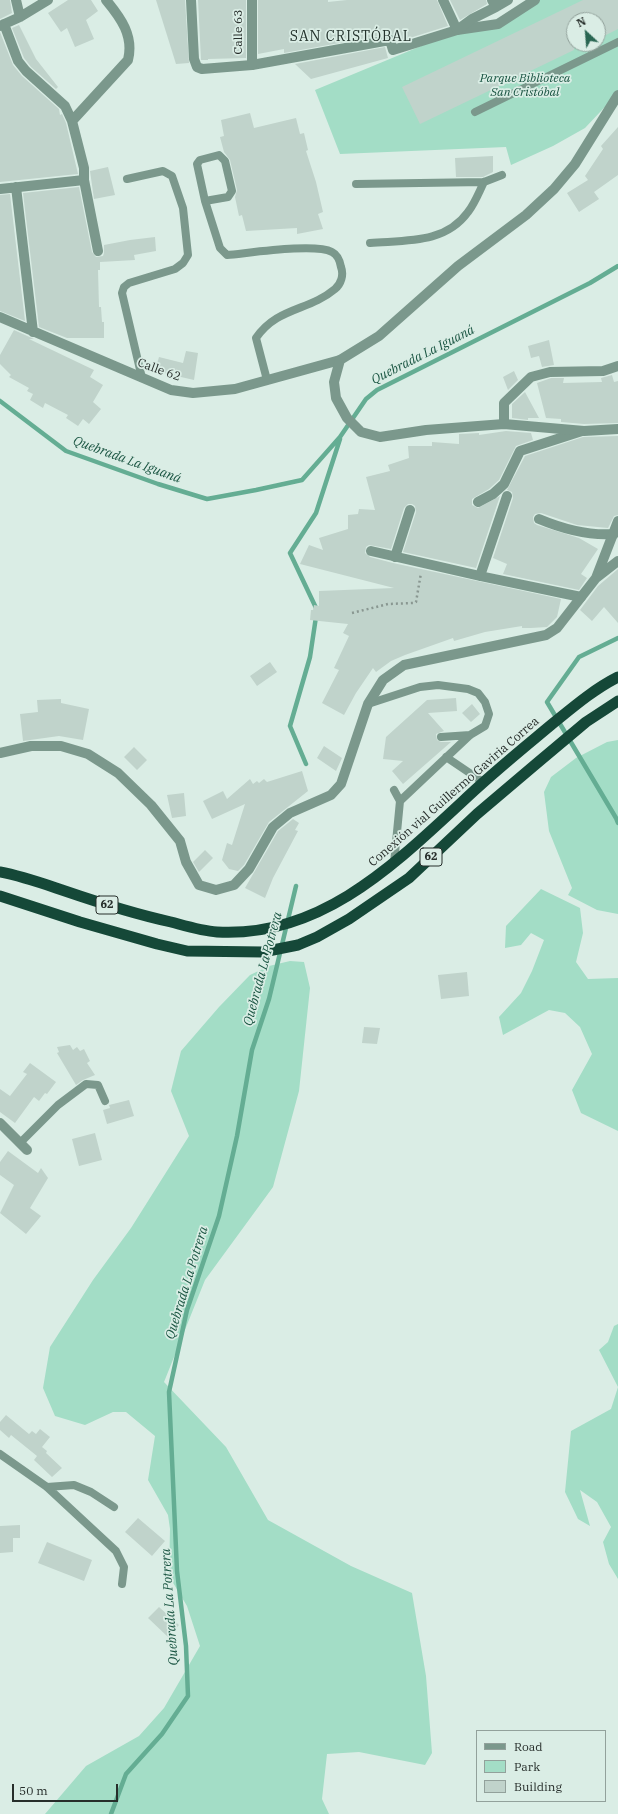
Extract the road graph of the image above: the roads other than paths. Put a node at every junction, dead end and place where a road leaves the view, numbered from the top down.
1 (16, 0) edge
2 (48, 0) edge
3 (106, 0) edge
4 (191, 0) edge
5 (252, 0) edge
6 (443, 0) edge
7 (508, 0) edge
8 (535, 0) edge
9 (494, 3) edge
10 (20, 17) junction
11 (2, 25) edge
12 (458, 30) junction
13 (618, 42) edge
14 (252, 65) junction
15 (618, 95) edge
16 (474, 112) dead end
17 (72, 121) junction
18 (502, 175) dead end
19 (127, 179) dead end
20 (84, 180) junction
21 (484, 182) junction
22 (356, 184) dead end
23 (16, 187) junction
24 (0, 189) edge
25 (205, 201) junction
26 (370, 243) dead end
27 (98, 251) dead end
28 (0, 317) edge
29 (33, 332) junction
30 (340, 360) junction
31 (618, 366) edge
32 (142, 378) junction
33 (267, 380) junction
34 (504, 424) junction
35 (618, 429) edge
36 (584, 431) junction
37 (507, 496) dead end
38 (478, 502) dead end
39 (410, 510) dead end
40 (539, 519) dead end
41 (618, 522) edge
42 (614, 534) junction
43 (371, 551) dead end
44 (395, 557) junction
45 (618, 561) edge
46 (480, 576) junction
47 (596, 578) junction
48 (581, 597) junction
49 (618, 677) edge
50 (618, 701) edge
51 (368, 704) junction
52 (470, 736) junction
53 (441, 737) dead end
54 (0, 753) edge
55 (446, 758) junction
56 (483, 782) junction
57 (394, 790) dead end
58 (400, 801) junction
59 (394, 863) junction
60 (0, 872) edge
61 (0, 896) edge
62 (105, 1101) dead end
63 (0, 1123) edge
64 (24, 1146) joint
65 (0, 1454) edge
66 (47, 1487) junction
67 (114, 1507) dead end
68 (122, 1584) dead end

1 - 10 street
2 - 10 street
3 - 17 street
4 - 14 street
5 - 14 street, Calle 63
6 - 12 street
7 - 9 street
8 - 12 street
9 - 12 street
10 - 11 street
11 - 17 street
12 - 14 street
13 - 16 lane
15 - 30 street, Calle 62
17 - 20 street
18 - 21 lane
19 - 32 lane
20 - 23 street
20 - 27 street
21 - 22 lane
21 - 26 lane
23 - 24 street
23 - 29 street
25 - 25 lane
25 - 33 lane
28 - 29 street, Calle 62
29 - 32 street, Calle 62
30 - 33 street, Calle 62
30 - 34 street
31 - 34 street
32 - 33 street, Calle 62
34 - 36 street
35 - 36 street
36 - 38 street
37 - 46 street
39 - 44 street
40 - 42 street
41 - 42 street
42 - 47 street
43 - 44 street
44 - 46 street
45 - 47 street
46 - 48 street
47 - 48 street
48 - 51 street
49 - 56 highway, Conexión vial Guillermo Gaviria Correa / 62
50 - 61 highway, 62
51 - 52 lane
51 - 54 street
52 - 53 lane
52 - 55 lane
55 - 56 lane
55 - 58 lane
56 - 59 highway, Conexión vial Guillermo Gaviria Correa / 62
57 - 58 lane
58 - 59 lane
59 - 60 highway, Conexión vial Guillermo Gaviria Correa / 62
62 - 64 lane
63 - 64 street
65 - 66 lane
66 - 67 lane
66 - 68 lane

